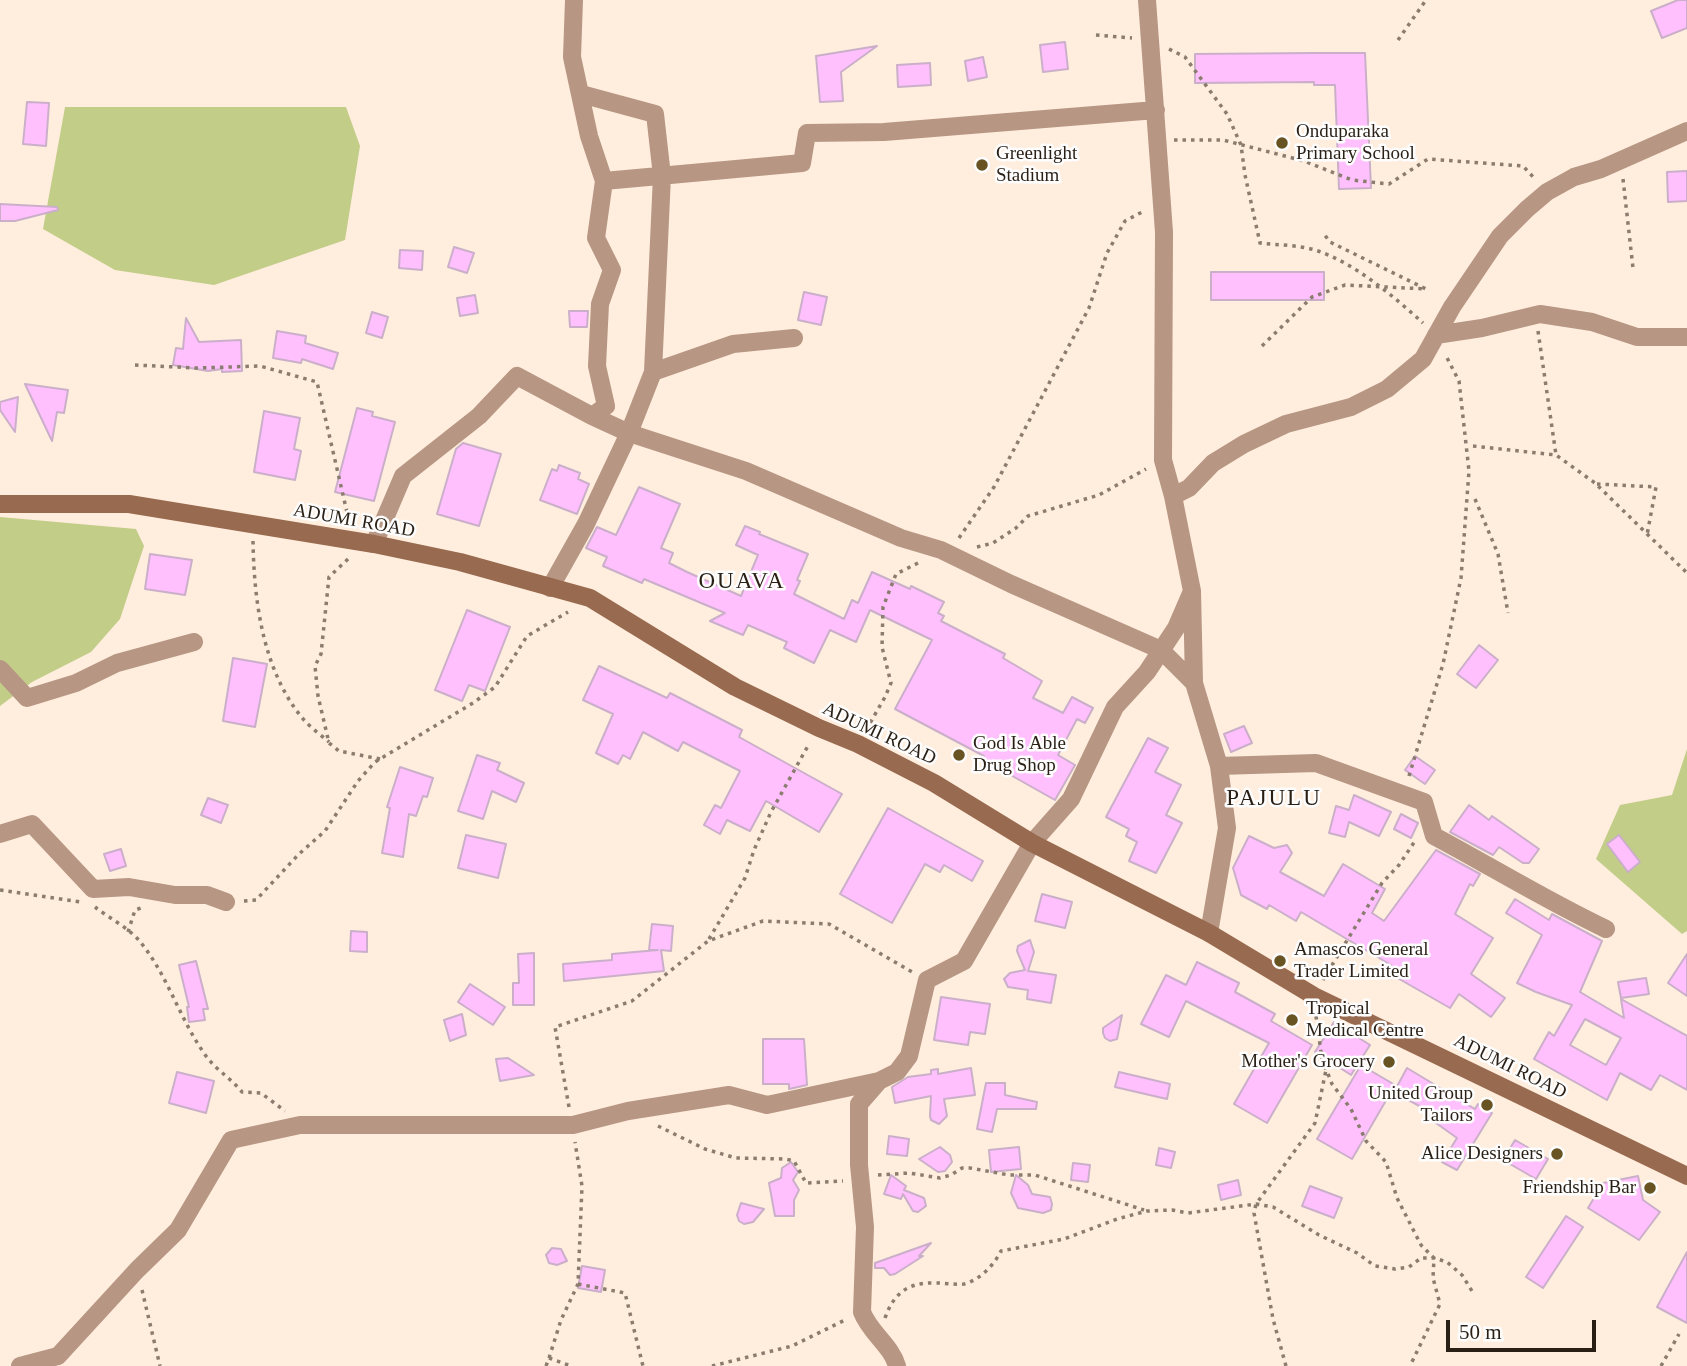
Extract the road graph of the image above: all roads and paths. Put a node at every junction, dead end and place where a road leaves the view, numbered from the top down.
1 (573, 0) edge
2 (1147, 0) edge
3 (1426, 0) edge
4 (1096, 35) dead end
5 (1152, 39) junction
6 (1398, 40) dead end
7 (581, 94) junction
8 (1156, 110) junction
9 (1687, 131) edge
10 (1158, 140) junction
11 (1241, 145) junction
12 (1621, 167) dead end
13 (662, 176) junction
14 (604, 181) junction
15 (1547, 192) junction
16 (1162, 201) junction
17 (1324, 234) dead end
18 (1633, 268) dead end
19 (1535, 315) junction
20 (1436, 335) junction
21 (1687, 337) edge
22 (794, 338) dead end
23 (1262, 346) dead end
24 (135, 365) dead end
25 (653, 372) junction
26 (592, 416) junction
27 (629, 433) junction
28 (1473, 446) dead end
29 (1556, 456) junction
30 (1163, 460) junction
31 (1595, 484) junction
32 (1173, 496) junction
33 (1475, 499) dead end
34 (0, 504) edge
35 (253, 524) junction
36 (1647, 535) junction
37 (353, 541) junction
38 (373, 544) junction
39 (941, 550) junction
40 (1687, 573) edge
41 (551, 588) junction
42 (1192, 591) junction
43 (590, 598) junction
44 (1508, 613) dead end
45 (194, 642) dead end
46 (1161, 650) junction
47 (0, 669) edge
48 (1194, 683) junction
49 (819, 728) junction
50 (329, 743) junction
51 (858, 744) junction
52 (380, 759) junction
53 (1219, 766) junction
54 (1424, 802) junction
55 (0, 834) edge
56 (1418, 837) dead end
57 (1032, 843) junction
58 (0, 890) edge
59 (226, 902) joint
60 (144, 907) dead end
61 (1606, 929) dead end
62 (128, 932) junction
63 (1209, 933) junction
64 (708, 941) junction
65 (927, 980) junction
66 (1314, 996) junction
67 (1326, 1069) junction
68 (879, 1081) junction
69 (628, 1111) junction
70 (299, 1125) junction
71 (573, 1125) junction
72 (1687, 1176) edge
73 (861, 1179) junction
74 (1256, 1204) junction
75 (1147, 1211) junction
76 (1434, 1258) junction
77 (137, 1270) junction
78 (578, 1284) junction
79 (1472, 1291) dead end
80 (862, 1312) junction
81 (1679, 1334) dead end
82 (549, 1358) junction
83 (895, 1360) edge
84 (20, 1366) edge
85 (160, 1366) edge
86 (546, 1366) edge
87 (571, 1366) edge
88 (643, 1366) edge
89 (712, 1366) edge
90 (1286, 1366) edge
91 (1410, 1366) edge
92 (1661, 1366) edge

1 - 7 street
2 - 5 street
3 - 6 path
4 - 5 path
5 - 8 street
5 - 11 path
7 - 13 street
7 - 14 street
8 - 10 street
8 - 13 street
9 - 15 street
10 - 11 path
10 - 16 street
11 - 15 path
11 - 20 path
12 - 18 path
13 - 14 street
13 - 25 street
14 - 26 street
15 - 20 street
16 - 30 street
16 - 39 path
17 - 23 path
19 - 20 street
19 - 21 street
19 - 29 path
20 - 32 street
20 - 54 path
22 - 25 street
24 - 37 path
25 - 27 street
26 - 27 street
26 - 38 street
27 - 39 street
27 - 41 street
28 - 29 path
29 - 31 path
30 - 32 street
30 - 39 path
31 - 36 path
31 - 36 path
32 - 42 street
33 - 44 path
34 - 35 main road, ADUMI ROAD
35 - 37 main road, ADUMI ROAD
35 - 50 path
36 - 40 path
37 - 38 main road, ADUMI ROAD
37 - 50 path
38 - 41 main road, ADUMI ROAD
39 - 46 street
39 - 51 path
41 - 43 main road, ADUMI ROAD
42 - 46 street
42 - 48 street
43 - 49 main road, ADUMI ROAD
43 - 52 path
45 - 47 street
46 - 48 street
46 - 57 street
48 - 53 street
49 - 51 main road, ADUMI ROAD
49 - 64 path
50 - 52 path
51 - 57 main road, ADUMI ROAD
52 - 59 path
53 - 54 street
53 - 63 street
54 - 61 street
55 - 59 street
56 - 66 path
57 - 63 main road, ADUMI ROAD
57 - 65 street
58 - 62 path
60 - 62 path
62 - 70 path
63 - 66 main road, ADUMI ROAD
64 - 65 path
64 - 71 path
65 - 68 street
66 - 67 path
66 - 72 main road, ADUMI ROAD
67 - 74 path
67 - 76 path
68 - 69 street
68 - 73 street
69 - 71 street
69 - 73 path
70 - 71 street
70 - 77 street
71 - 78 path
73 - 75 path
73 - 80 street
74 - 75 path
74 - 76 path
74 - 90 path
75 - 83 path
76 - 79 path
76 - 91 path
77 - 84 street
77 - 85 path
78 - 82 path
78 - 88 path
80 - 83 street
80 - 89 path
81 - 92 path
82 - 86 path
82 - 87 path

